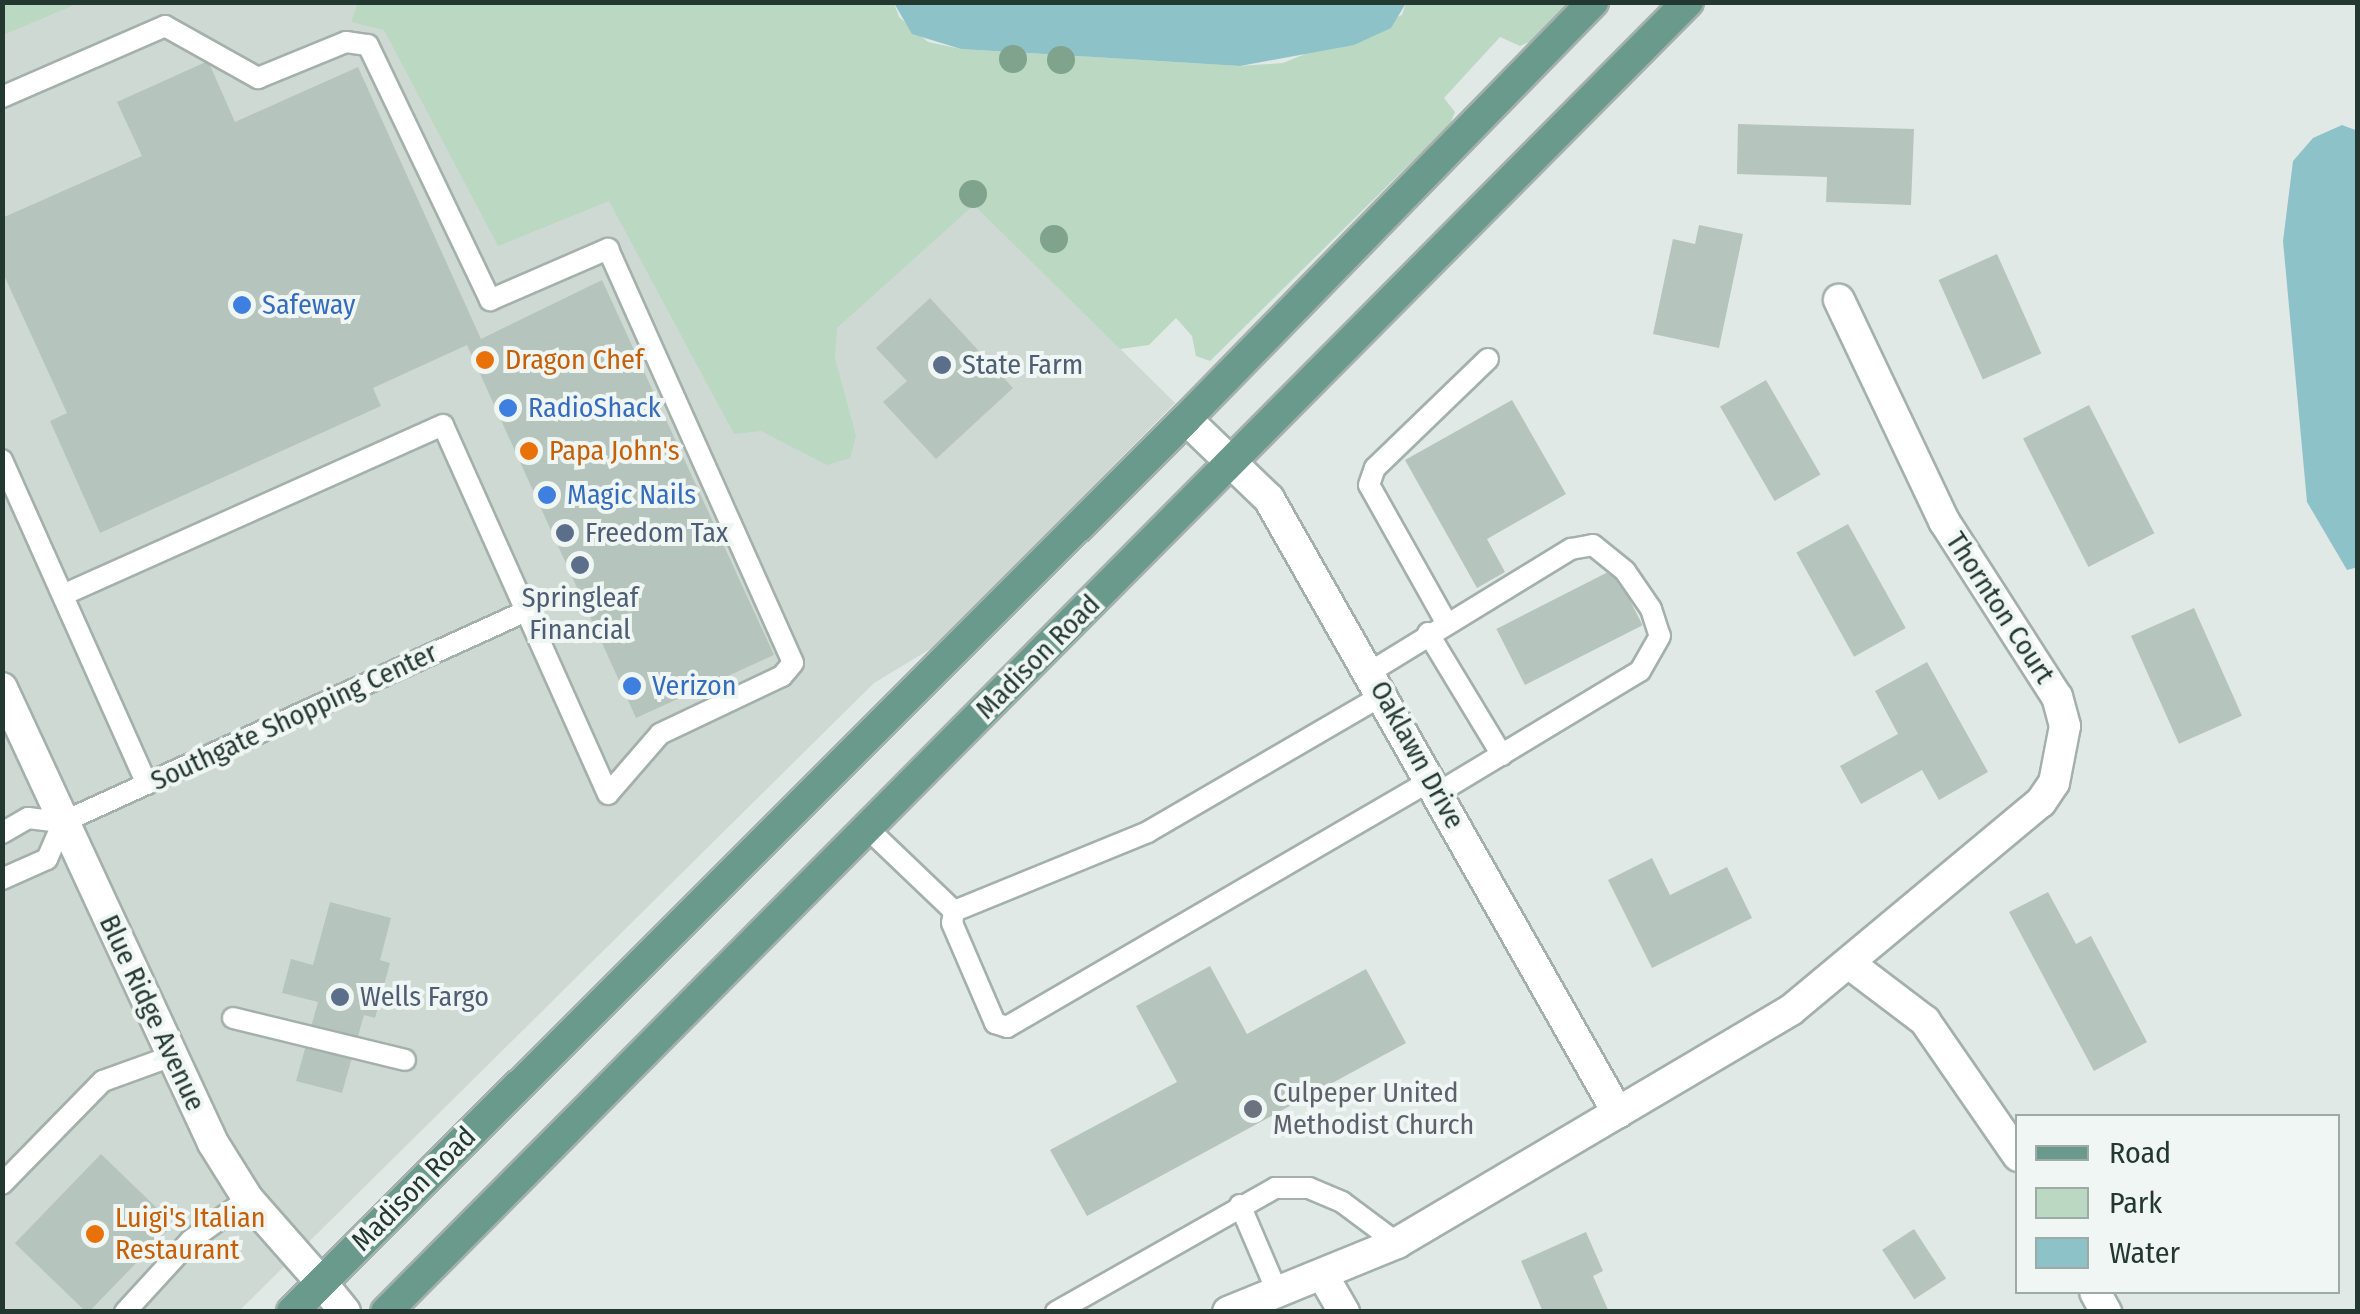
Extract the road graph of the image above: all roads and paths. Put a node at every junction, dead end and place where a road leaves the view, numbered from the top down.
1 (1593, 2) edge
2 (1688, 2) edge
3 (2, 98) edge
4 (1838, 300) dead end
5 (1488, 359) dead end
6 (1186, 420) junction
7 (2, 460) edge
8 (1233, 462) junction
9 (63, 595) junction
10 (526, 611) junction
11 (1437, 627) junction
12 (1377, 684) junction
13 (2, 688) edge
14 (1502, 756) junction
15 (148, 784) junction
16 (1434, 786) junction
17 (63, 822) junction
18 (866, 828) junction
19 (2, 832) edge
20 (2, 879) edge
21 (954, 911) junction
22 (1850, 964) junction
23 (233, 1018) dead end
24 (172, 1056) junction
25 (405, 1060) dead end
26 (1618, 1113) junction
27 (2015, 1152) edge
28 (2, 1184) edge
29 (248, 1198) junction
30 (1240, 1204) junction
31 (1397, 1243) junction
32 (1322, 1274) junction
33 (321, 1282) junction
34 (1276, 1289) junction
35 (125, 1312) edge
36 (292, 1312) edge
37 (345, 1312) edge
38 (386, 1312) edge
39 (1056, 1312) edge
40 (1228, 1312) edge
41 (1344, 1312) edge

1 - 6 main road, Madison Road
2 - 8 main road, Madison Road
3 - 10 lane
4 - 22 street, Thornton Court
5 - 11 lane
6 - 8 street, Oaklawn Drive
6 - 33 main road, Madison Road
7 - 9 lane
8 - 12 street, Oaklawn Drive
8 - 18 main road, Madison Road
9 - 10 lane
9 - 15 lane
10 - 15 lane, Southgate Shopping Center
11 - 12 lane
11 - 14 lane
11 - 14 lane
12 - 16 street, Oaklawn Drive
12 - 21 lane
13 - 17 street, Blue Ridge Avenue
14 - 16 lane
15 - 17 lane, Southgate Shopping Center
16 - 21 lane
16 - 26 street, Oaklawn Drive
17 - 19 lane, Southgate Shopping Center
17 - 20 lane
17 - 24 street, Blue Ridge Avenue
18 - 21 lane
18 - 38 main road, Madison Road
22 - 26 street
22 - 27 street
23 - 25 lane
24 - 28 lane
24 - 29 street, Blue Ridge Avenue
26 - 31 street
29 - 33 street, Blue Ridge Avenue
29 - 35 lane
30 - 31 lane
30 - 34 lane
30 - 39 lane
31 - 32 street
32 - 34 street
32 - 41 street
33 - 36 main road, Madison Road
33 - 37 street, Blue Ridge Avenue
34 - 40 street

